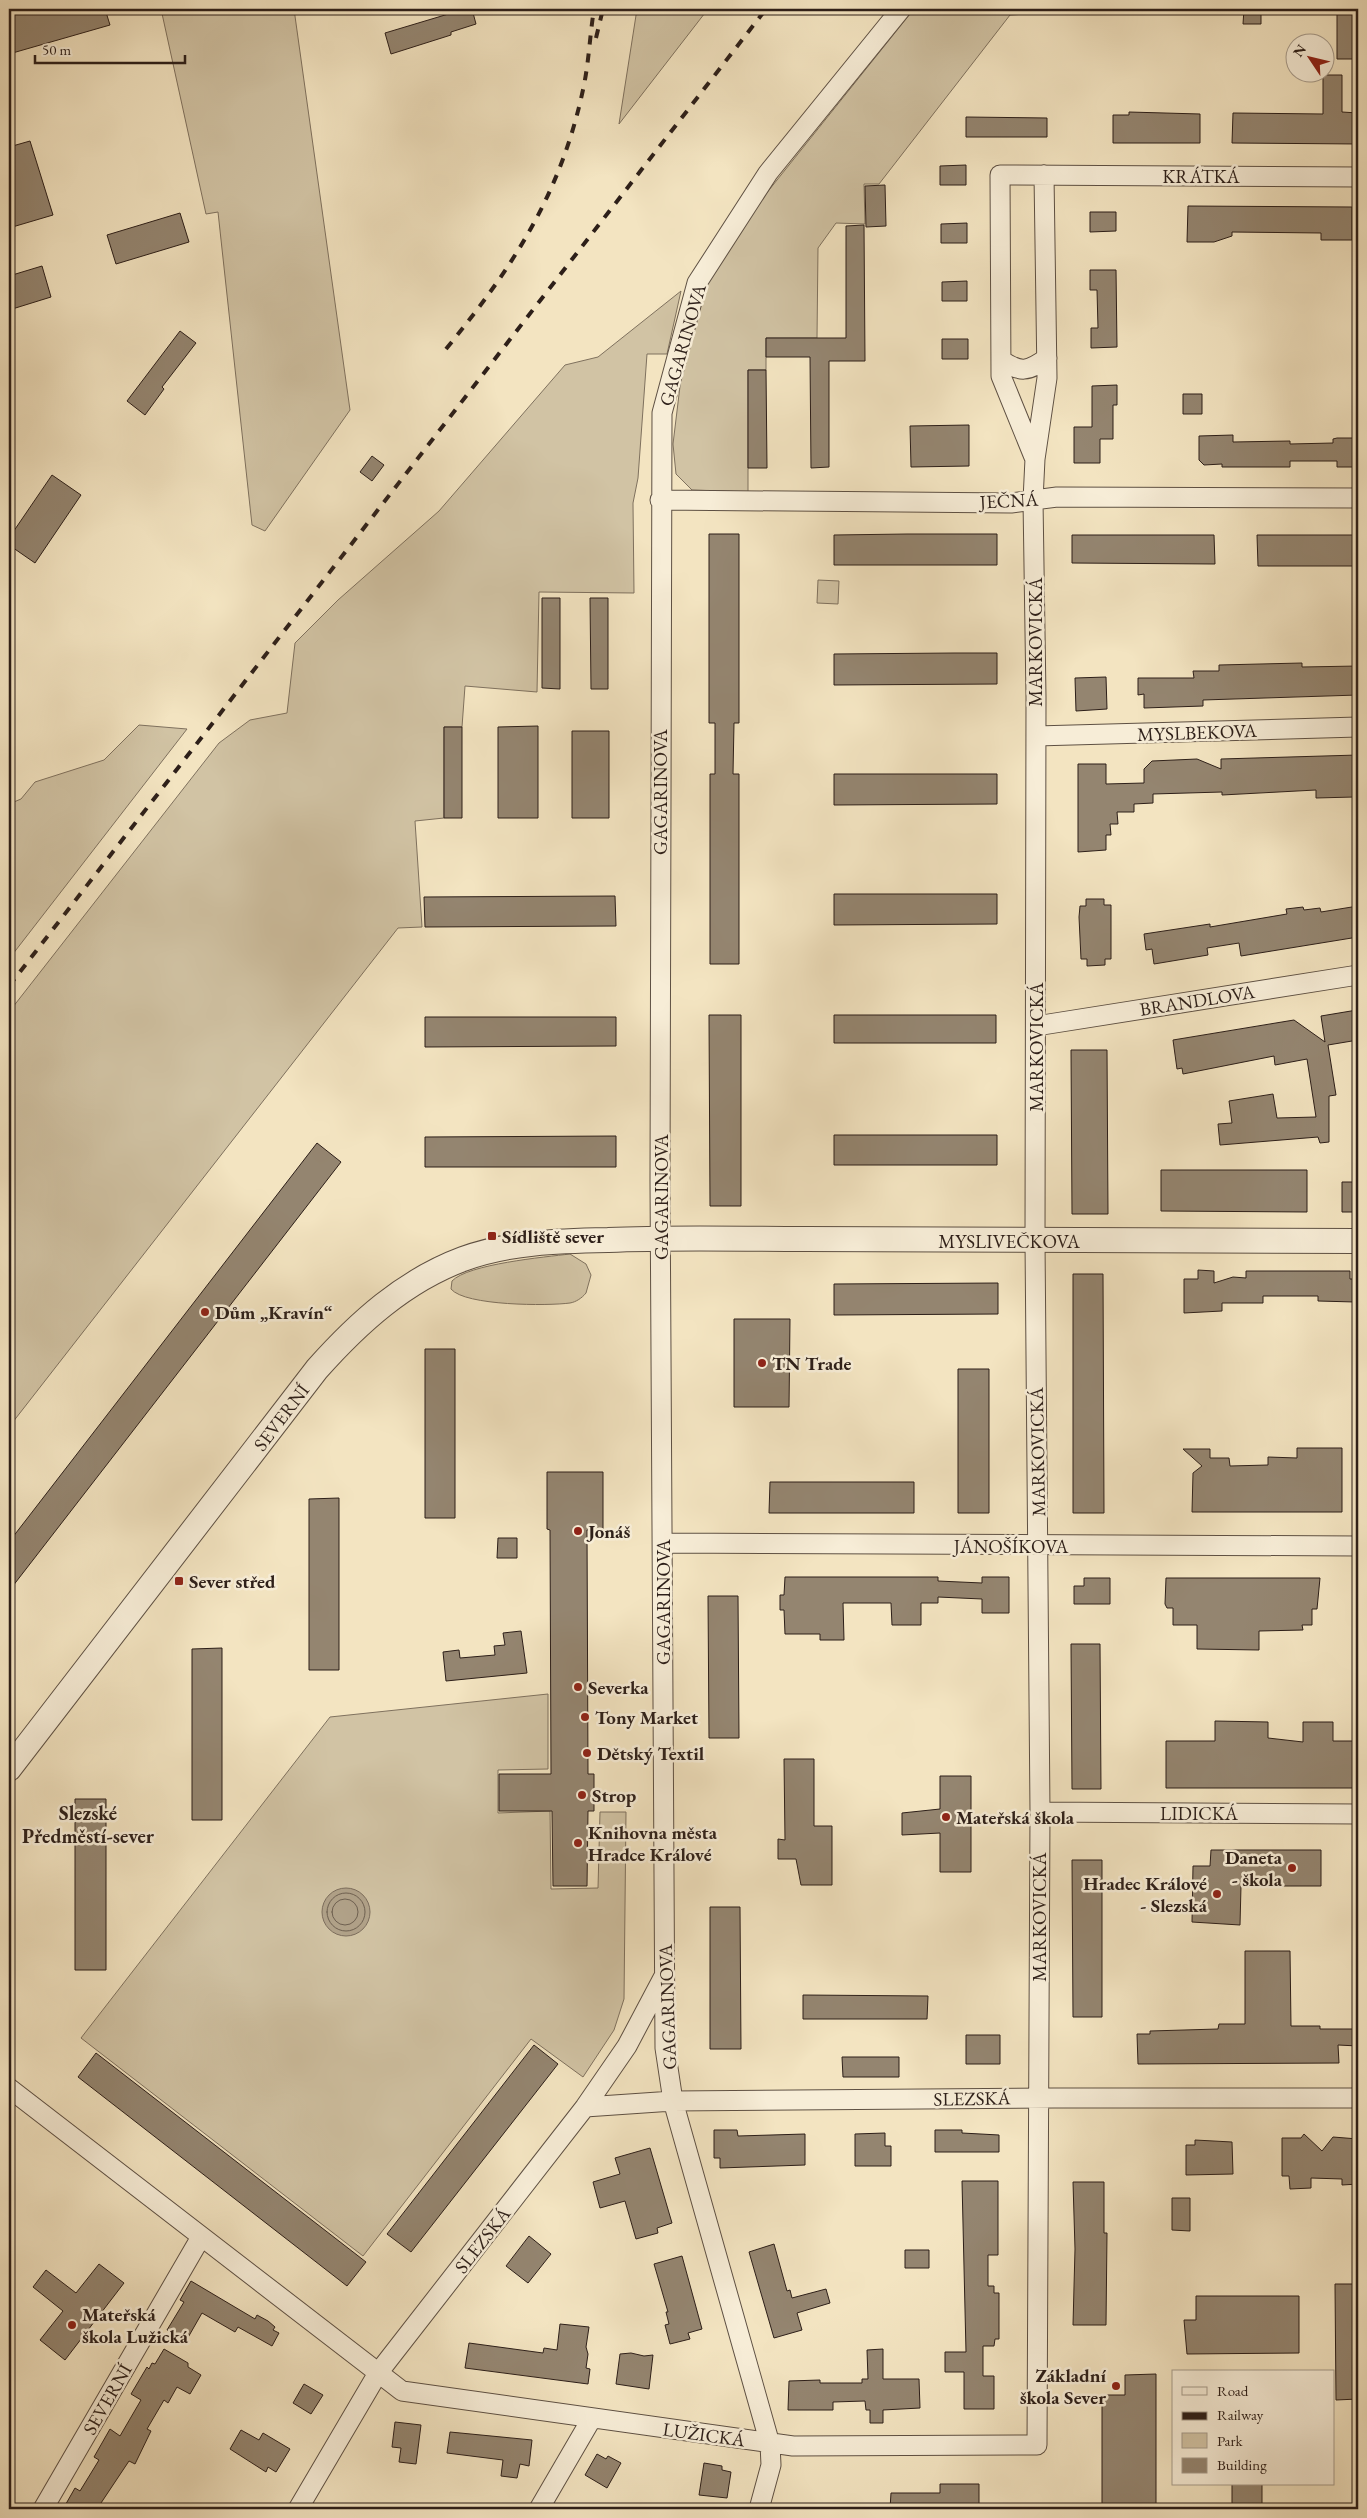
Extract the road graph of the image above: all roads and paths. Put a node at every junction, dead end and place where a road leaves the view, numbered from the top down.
1 (901, 9) edge
2 (1044, 176) junction
3 (1358, 177) edge
4 (1047, 358) junction
5 (1001, 360) junction
6 (1035, 458) junction
7 (1358, 498) edge
8 (660, 500) junction
9 (1033, 500) junction
10 (1358, 727) edge
11 (1036, 736) junction
12 (1351, 976) edge
13 (1036, 1026) junction
14 (661, 1238) junction
15 (1035, 1241) junction
16 (1358, 1241) edge
17 (663, 1543) junction
18 (1038, 1546) junction
19 (1358, 1546) edge
20 (9, 1769) edge
21 (1040, 1812) junction
22 (1358, 1814) edge
23 (664, 1976) junction
24 (9, 2088) edge
25 (1039, 2098) junction
26 (1358, 2098) edge
27 (673, 2102) junction
28 (585, 2107) junction
29 (201, 2237) junction
30 (378, 2373) junction
31 (592, 2418) junction
32 (770, 2444) junction
33 (1037, 2445) joint
34 (42, 2509) edge
35 (298, 2509) edge
36 (539, 2509) edge
37 (759, 2509) edge

1 - 8 street, GAGARINOVA
2 - 3 street, KRÁTKÁ
2 - 4 street, MARKOVICKÁ
2 - 5 street, MARKOVICKÁ
4 - 5 street
4 - 6 street, MARKOVICKÁ
5 - 6 street, MARKOVICKÁ
6 - 9 street, MARKOVICKÁ
7 - 9 street, JEČNÁ
8 - 9 street, JEČNÁ
8 - 14 street, GAGARINOVA
9 - 11 street, MARKOVICKÁ
10 - 11 street, MYSLBEKOVA
11 - 13 street, MARKOVICKÁ
12 - 13 street, BRANDLOVA
13 - 15 street, MARKOVICKÁ
14 - 15 street, MYSLIVEČKOVA
14 - 17 street, GAGARINOVA
14 - 20 street, SEVERNÍ
15 - 16 street, MYSLIVEČKOVA
15 - 18 street, MARKOVICKÁ
17 - 18 street, JÁNOŠÍKOVA
17 - 23 street, GAGARINOVA
18 - 19 street, JÁNOŠÍKOVA
18 - 21 street, MARKOVICKÁ
21 - 22 street, LIDICKÁ
21 - 25 street, MARKOVICKÁ
23 - 27 street, GAGARINOVA
23 - 28 street, SLEZSKÁ
24 - 29 street
25 - 26 street, SLEZSKÁ
25 - 27 street, SLEZSKÁ
25 - 33 street, MARKOVICKÁ
27 - 28 street, SLEZSKÁ
27 - 32 street, GAGARINOVA
28 - 30 street, SLEZSKÁ
29 - 30 street
29 - 34 street, SEVERNÍ
30 - 31 street, LUŽICKÁ
30 - 35 street, SLEZSKÁ
31 - 32 street, LUŽICKÁ
31 - 36 street
32 - 33 street, LUŽICKÁ
32 - 37 street, GAGARINOVA

